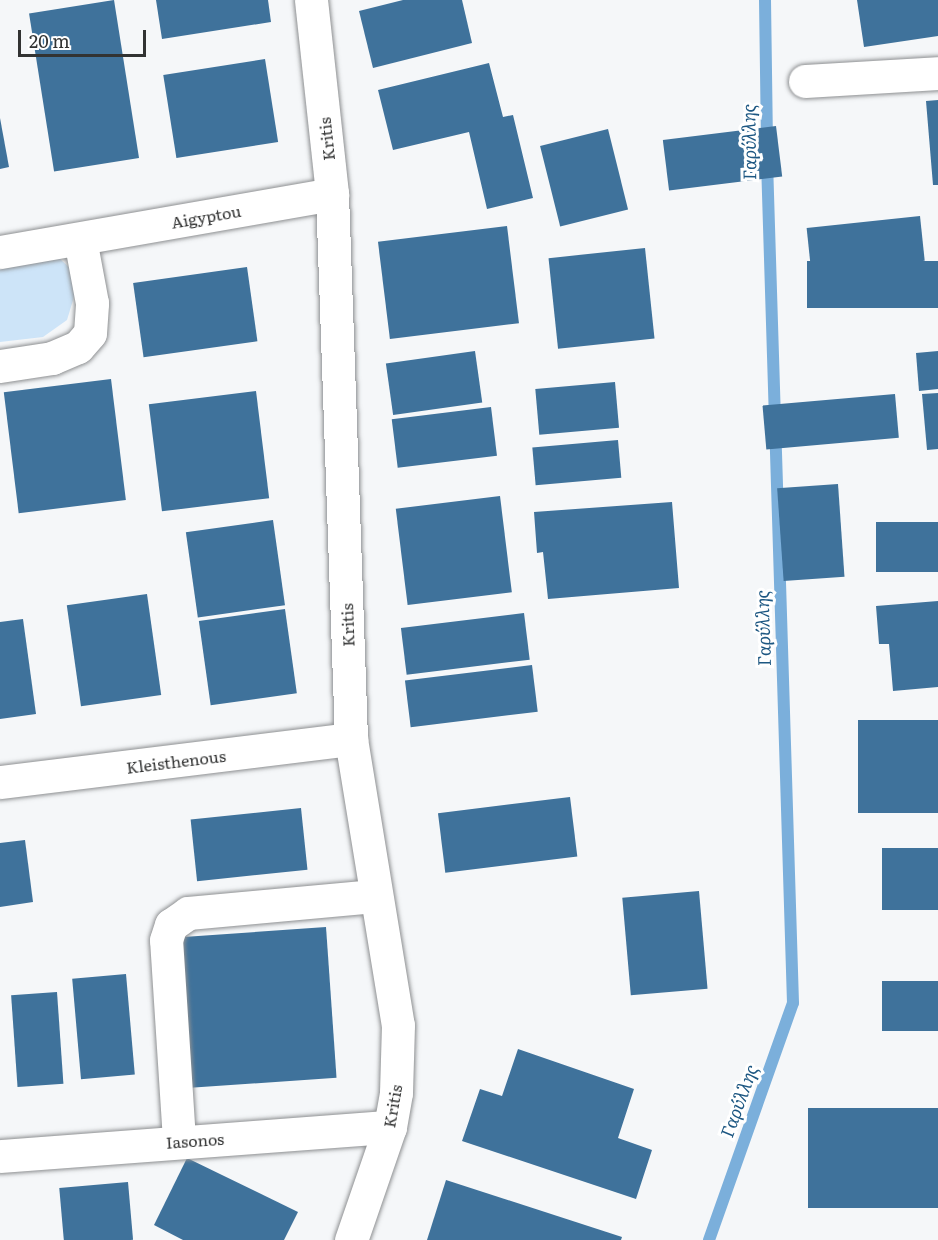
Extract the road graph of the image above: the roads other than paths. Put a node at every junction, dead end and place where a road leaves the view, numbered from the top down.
1 (311, 0) edge
2 (938, 73) edge
3 (805, 81) dead end
4 (332, 194) junction
5 (80, 239) junction
6 (0, 252) edge
7 (0, 366) edge
8 (351, 739) junction
9 (0, 782) edge
10 (374, 896) junction
11 (390, 1127) junction
12 (180, 1140) junction
13 (0, 1156) edge
14 (351, 1240) edge

1 - 4 street, Kritis
2 - 3 street
4 - 5 street, Aigyptou
4 - 8 street, Kritis
5 - 6 street, Aigyptou
5 - 7 street
8 - 9 street, Kleisthenous
8 - 10 street, Kritis
10 - 11 street, Kritis
10 - 12 street
11 - 12 street, Iasonos
11 - 14 street, Kritis
12 - 13 street, Iasonos

